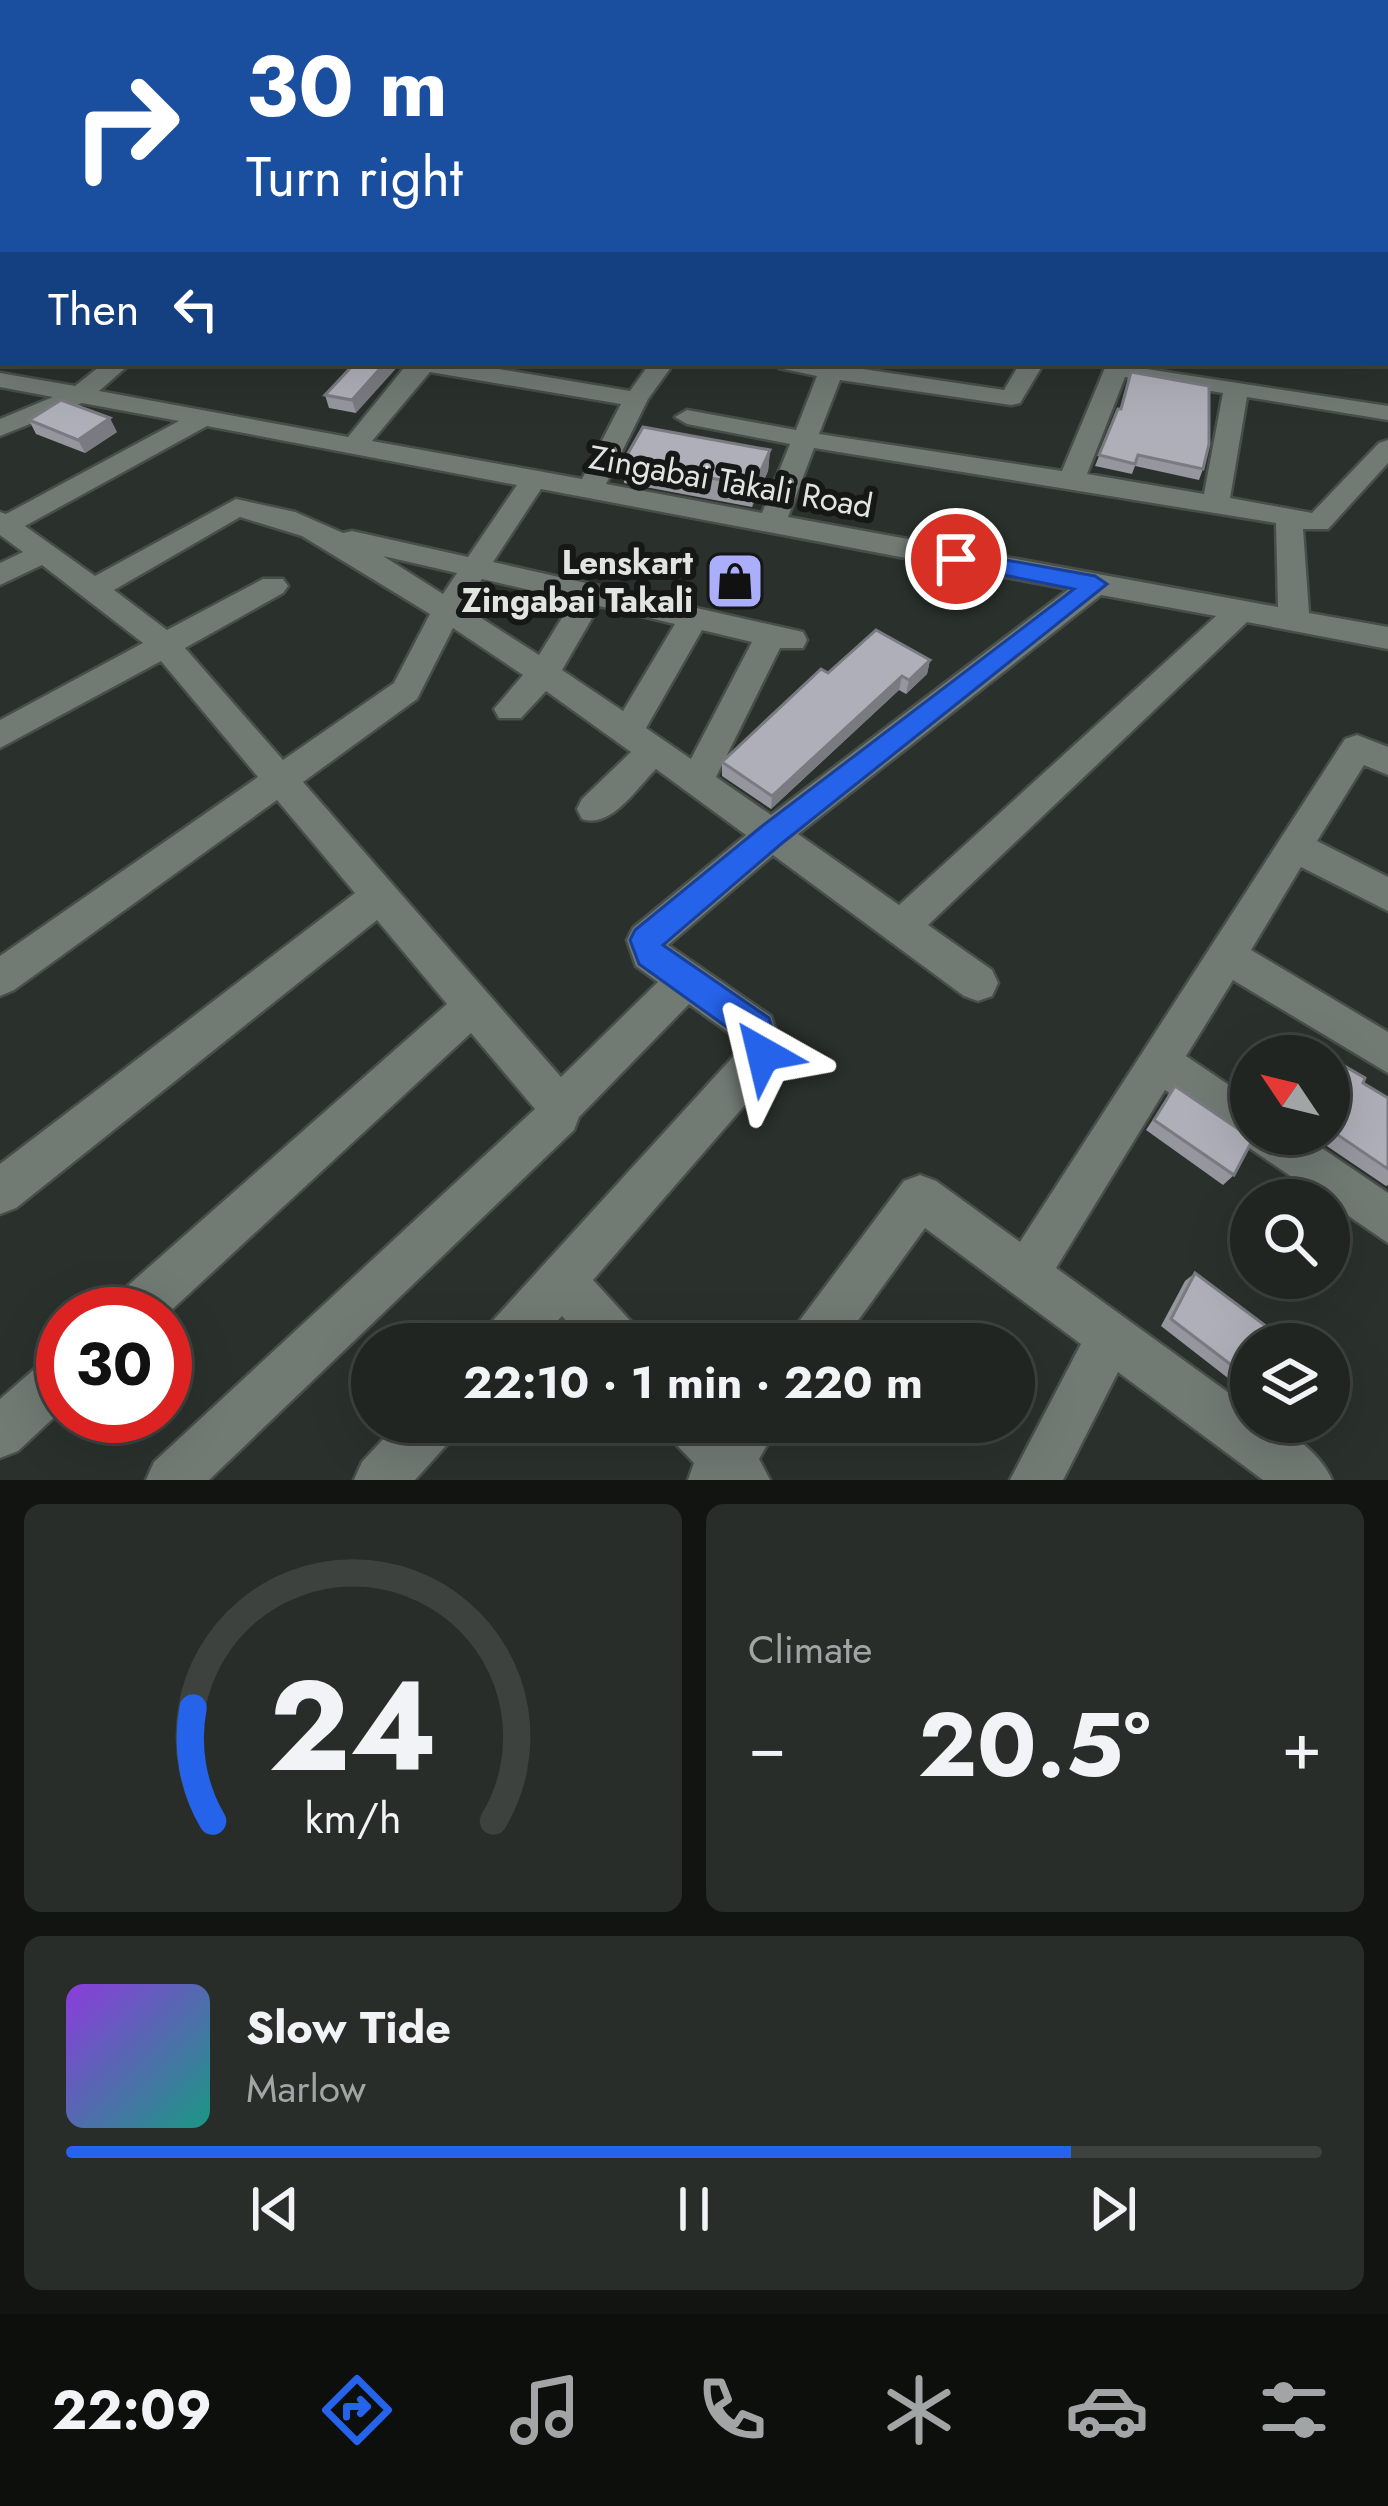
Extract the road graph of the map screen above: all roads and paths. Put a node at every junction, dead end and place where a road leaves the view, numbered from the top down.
1 (114, 366) edge
2 (420, 366) edge
3 (441, 366) edge
4 (660, 366) edge
5 (799, 366) edge
6 (1030, 366) edge
7 (1118, 366) edge
8 (830, 372) junction
9 (910, 373) edge
10 (0, 380) edge
11 (1236, 390) junction
12 (79, 395) junction
13 (636, 399) junction
14 (1388, 412) edge
15 (687, 417) dead end
16 (202, 419) junction
17 (0, 428) edge
18 (802, 441) junction
19 (353, 447) junction
20 (1388, 448) edge
21 (1072, 478) junction
22 (533, 481) junction
23 (589, 491) junction
24 (1215, 504) junction
25 (1289, 517) junction
26 (3, 523) edge
27 (771, 525) junction
28 (315, 532) junction
29 (41, 554) junction
30 (476, 567) junction
31 (0, 575) edge
32 (1095, 584) junction
33 (273, 586) dead end
34 (97, 587) junction
35 (592, 594) junction
36 (447, 610) junction
37 (1240, 611) junction
38 (694, 617) junction
39 (1294, 621) junction
40 (1388, 638) edge
41 (166, 646) junction
42 (544, 673) junction
43 (509, 709) dead end
44 (5, 724) edge
45 (642, 738) junction
46 (1388, 762) edge
47 (284, 779) junction
48 (698, 779) junction
49 (594, 809) dead end
50 (771, 836) junction
51 (1295, 847) junction
52 (1388, 895) edge
53 (378, 897) junction
54 (901, 928) junction
55 (1226, 956) junction
56 (0, 978) edge
57 (686, 980) junction
58 (978, 983) dead end
59 (476, 1004) junction
60 (1388, 1054) edge
61 (1161, 1063) junction
62 (560, 1107) junction
63 (1230, 1111) edge
64 (1294, 1155) edge
65 (0, 1192) edge
66 (1388, 1220) edge
67 (1026, 1275) junction
68 (562, 1281) junction
69 (162, 1287) edge
70 (523, 1323) edge
71 (600, 1323) edge
72 (827, 1323) edge
73 (1111, 1336) junction
74 (36, 1400) edge
75 (0, 1433) edge
76 (414, 1443) edge
77 (172, 1480) edge
78 (380, 1480) edge
79 (1036, 1480) edge
80 (1306, 1480) edge

1 - 12 street
2 - 19 street
3 - 13 street
4 - 13 street
5 - 8 street
6 - 9 street
7 - 11 street
7 - 21 street
8 - 9 street
8 - 18 street
10 - 12 street, Zingabai Takali Road
11 - 14 street
11 - 24 street
12 - 16 street, Zingabai Takali Road
12 - 17 street
13 - 23 street
15 - 18 street
16 - 19 street, Zingabai Takali Road
16 - 26 street
18 - 21 street
18 - 27 street
19 - 22 street, Zingabai Takali Road
20 - 25 street
21 - 24 street
22 - 23 street, Zingabai Takali Road
22 - 30 street
23 - 27 street, Zingabai Takali Road
24 - 25 street
25 - 39 street
26 - 29 street
27 - 32 street, Zingabai Takali Road
28 - 30 street
28 - 34 street
28 - 36 street
29 - 31 street
29 - 34 street
30 - 35 street
30 - 36 street
32 - 37 street, Zingabai Takali Road
32 - 50 street
33 - 41 street
34 - 41 street
35 - 38 street
35 - 42 street
36 - 42 street
36 - 47 street
37 - 39 street, Zingabai Takali Road
37 - 54 street
38 - 45 street
38 - 48 street
39 - 40 street, Zingabai Takali Road
41 - 44 street
41 - 47 street
42 - 43 street
42 - 45 street
45 - 48 street
45 - 49 street
46 - 51 street
47 - 53 street
47 - 56 street
48 - 50 street
50 - 54 street
50 - 57 street
51 - 52 street
51 - 55 street
53 - 59 street
53 - 65 street
54 - 58 street
55 - 60 street
55 - 61 street
57 - 62 street
57 - 68 street
59 - 62 street
59 - 69 street
61 - 63 street
61 - 67 street
62 - 77 street
64 - 66 street
67 - 72 street
67 - 73 street
68 - 70 street
68 - 71 street
73 - 79 street
73 - 80 street
74 - 75 street
76 - 78 street

